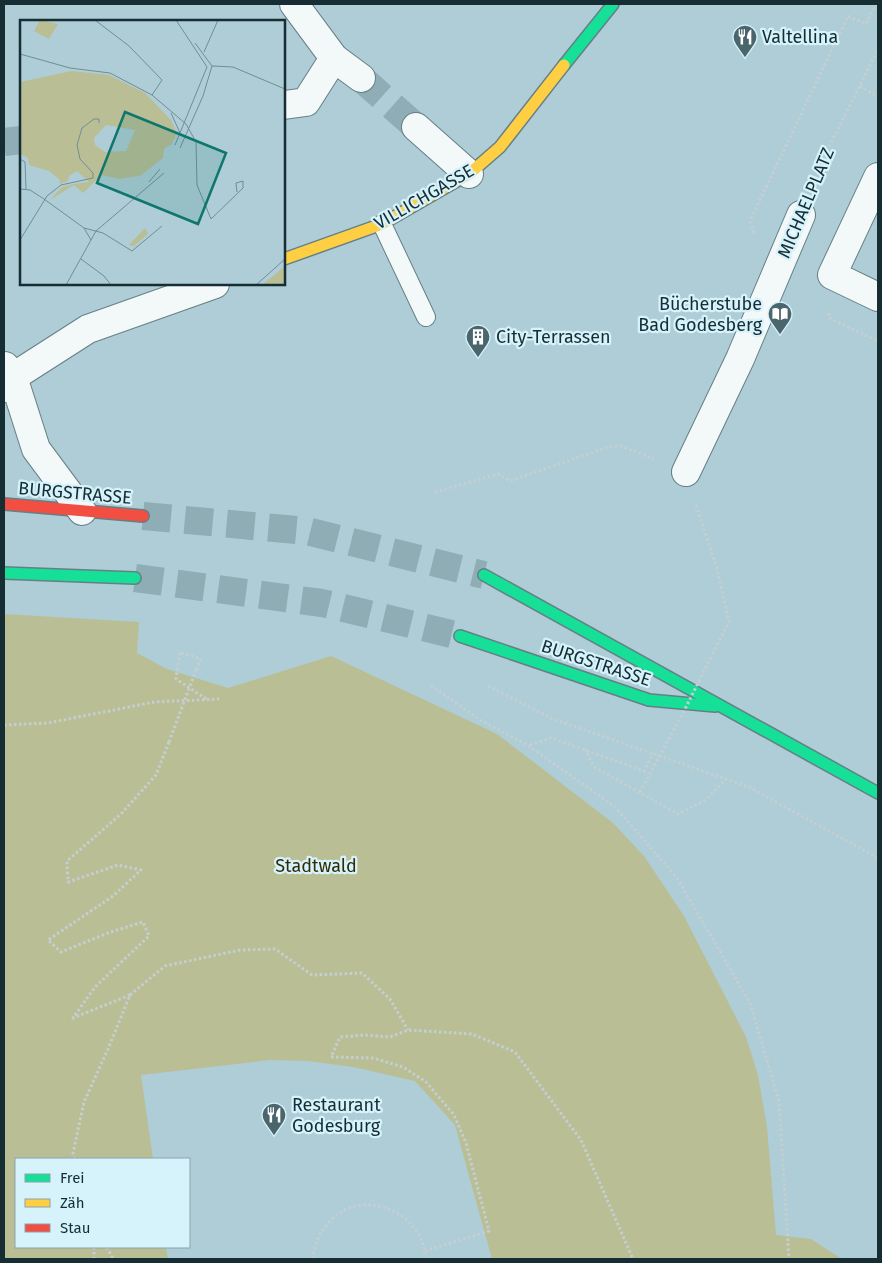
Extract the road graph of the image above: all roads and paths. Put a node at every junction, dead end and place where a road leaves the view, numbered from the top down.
1 (294, 4) edge
2 (613, 4) edge
3 (876, 4) edge
4 (878, 49) edge
5 (334, 58) junction
6 (361, 78) tunnel mouth
7 (860, 86) junction
8 (878, 96) edge
9 (285, 105) edge
10 (416, 127) tunnel mouth
11 (469, 174) junction
12 (878, 176) edge
13 (800, 215) joint
14 (750, 221) dead end
15 (382, 224) junction
16 (285, 259) edge
17 (212, 285) edge
18 (878, 297) edge
19 (426, 317) dead end
20 (829, 318) dead end
21 (878, 341) edge
22 (7, 377) edge
23 (686, 472) junction
24 (435, 492) dead end
25 (4, 504) edge
26 (82, 511) junction
27 (143, 516) tunnel mouth
28 (5, 574) edge
29 (484, 575) tunnel mouth
30 (135, 578) tunnel mouth
31 (460, 636) tunnel mouth
32 (482, 684) dead end
33 (431, 685) dead end
34 (219, 699) dead end
35 (209, 700) junction
36 (725, 707) junction
37 (4, 725) edge
38 (529, 746) junction
39 (585, 749) junction
40 (653, 753) junction
41 (726, 778) junction
42 (640, 792) junction
43 (878, 793) edge
44 (878, 858) edge
45 (130, 995) junction
46 (408, 1030) junction
47 (75, 1158) edge
48 (425, 1251) junction
49 (313, 1259) edge
50 (425, 1259) edge
51 (633, 1259) edge
52 (789, 1259) edge

1 - 5 street
2 - 11 main road, VILLICHGASSE
3 - 14 path
4 - 7 path, MICHAELPLATZ
5 - 6 street
5 - 9 street
7 - 8 path
7 - 13 path, MICHAELPLATZ
10 - 11 street
11 - 15 main road, VILLICHGASSE
12 - 18 street
13 - 23 street, MICHAELPLATZ
15 - 16 main road, VILLICHGASSE
15 - 19 lane
17 - 22 street
20 - 21 path
22 - 26 street
23 - 24 path
23 - 42 path, bridge
25 - 26 main road, BURGSTRASSE
26 - 27 main road, BURGSTRASSE
28 - 30 main road
29 - 36 main road, BURGSTRASSE
31 - 36 main road, BURGSTRASSE
32 - 40 path
33 - 38 path
34 - 35 path
35 - 37 path
35 - 45 path, bridge
36 - 43 main road, BURGSTRASSE
38 - 39 path
38 - 52 path
39 - 40 path
39 - 42 path
40 - 41 path
41 - 42 path
41 - 44 path
45 - 46 path
45 - 47 path
46 - 48 path
46 - 51 path
48 - 49 path
48 - 50 path

